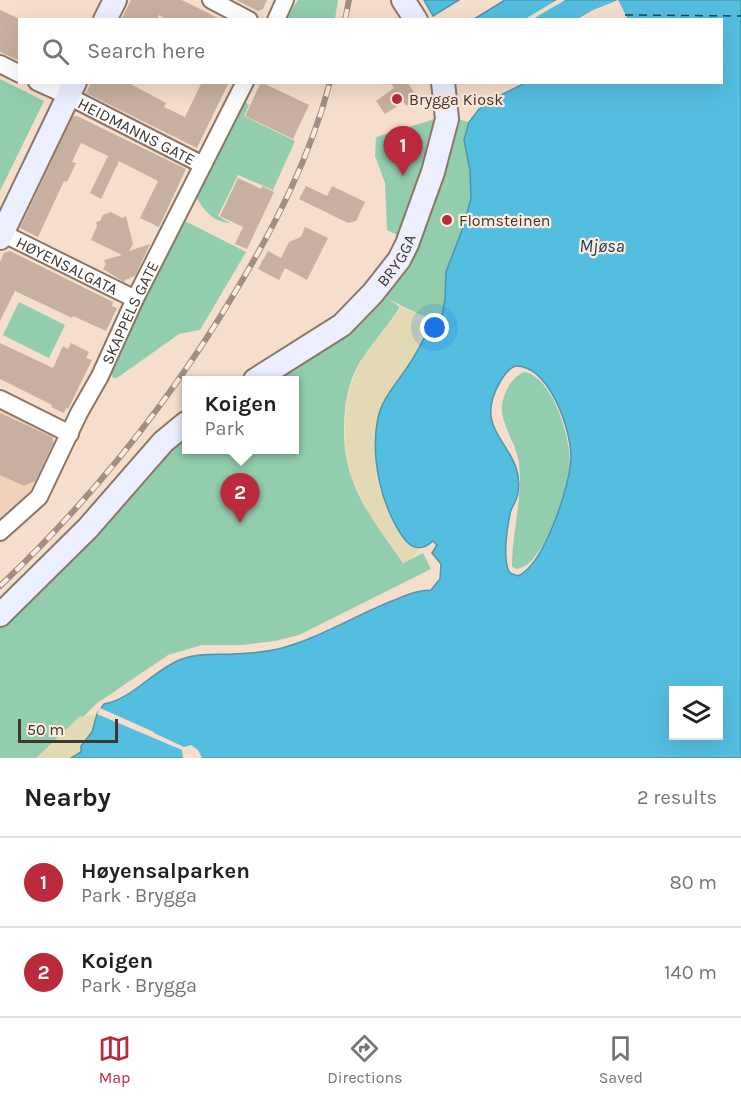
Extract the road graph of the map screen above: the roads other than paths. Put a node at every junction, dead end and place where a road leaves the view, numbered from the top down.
1 (115, 0) edge
2 (211, 0) edge
3 (285, 0) edge
4 (403, 0) edge
5 (106, 18) edge
6 (245, 18) edge
7 (277, 18) edge
8 (415, 18) edge
9 (0, 64) edge
10 (18, 73) edge
11 (48, 84) edge
12 (244, 84) edge
13 (443, 84) edge
14 (72, 89) edge
15 (203, 165) junction
16 (1, 235) edge
17 (135, 299) junction
18 (263, 376) edge
19 (0, 399) edge
20 (182, 426) edge
21 (70, 434) junction
22 (0, 531) edge
23 (0, 615) edge

1 - 5 street
2 - 6 street
3 - 7 street
4 - 8 street
9 - 10 street
11 - 14 street, HEIDMANNS GATE
12 - 15 street, SKAPPELS GATE
13 - 18 street, BRYGGA
14 - 15 street, HEIDMANNS GATE
14 - 16 street
15 - 17 street, SKAPPELS GATE
16 - 17 street, HØYENSALGATA
17 - 21 street, SKAPPELS GATE
19 - 21 street
20 - 23 street
21 - 22 street, SKAPPELS GATE

